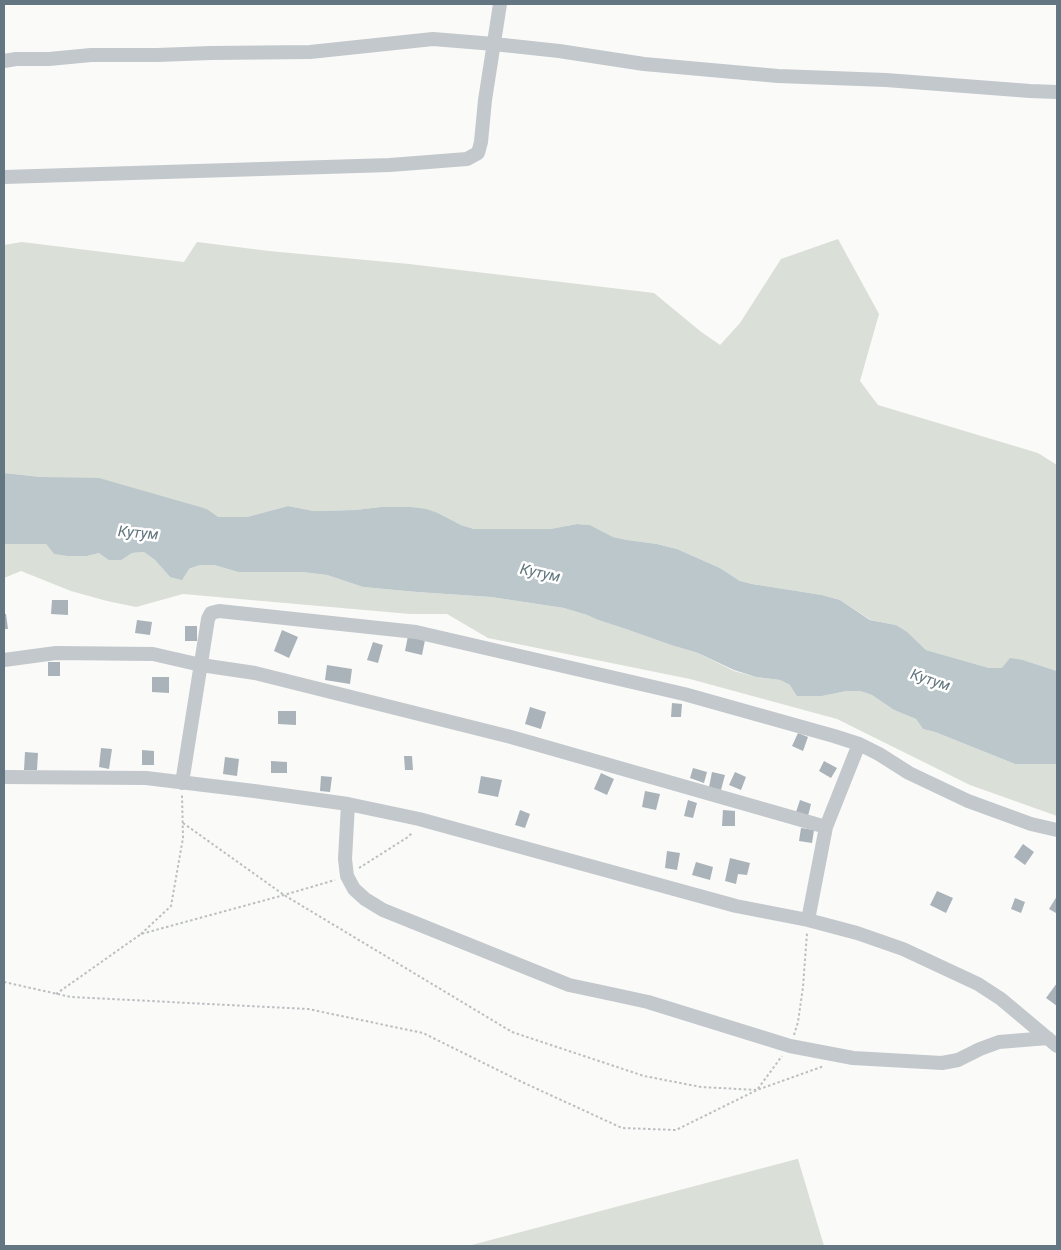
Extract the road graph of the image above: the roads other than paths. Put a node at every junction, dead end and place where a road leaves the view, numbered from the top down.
1 (500, 4) edge
2 (494, 44) junction
3 (4, 61) edge
4 (1057, 92) edge
5 (4, 176) edge
6 (4, 660) edge
7 (201, 665) junction
8 (859, 744) junction
9 (4, 777) edge
10 (182, 783) junction
11 (348, 804) junction
12 (826, 827) junction
13 (1057, 830) edge
14 (808, 920) junction
15 (1053, 1042) edge

1 - 2 street
2 - 3 street
2 - 4 street
2 - 5 street
6 - 7 street
7 - 8 street
7 - 10 street
7 - 12 street
8 - 12 street
8 - 13 street
9 - 10 street
10 - 11 street
11 - 14 street
11 - 15 street
12 - 14 street
14 - 15 street

